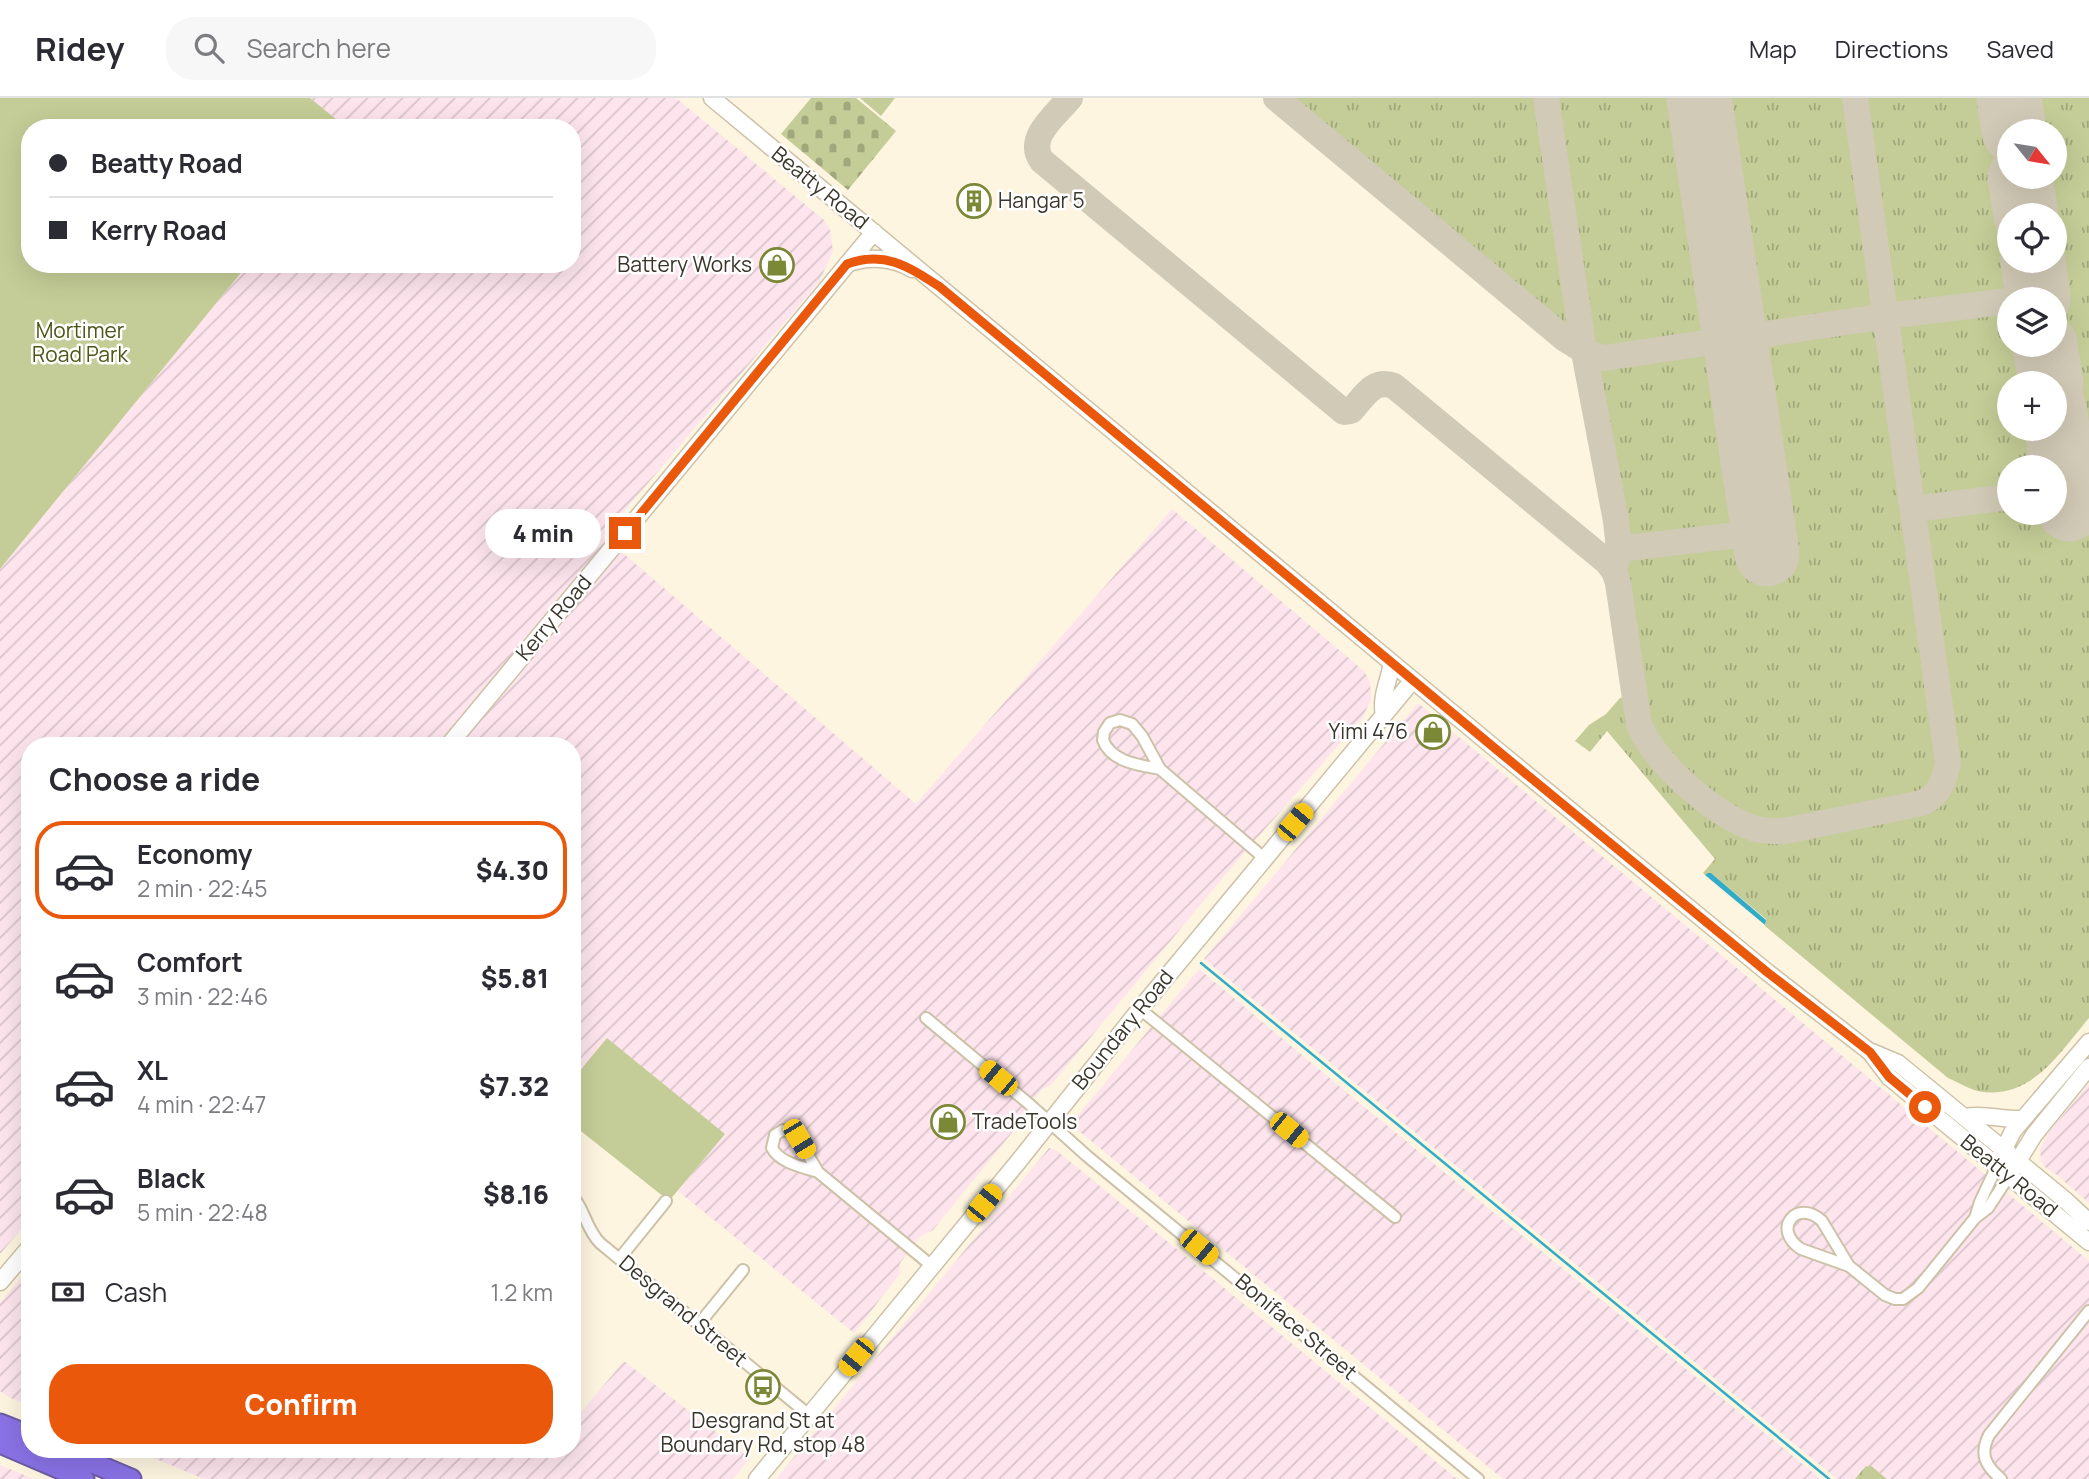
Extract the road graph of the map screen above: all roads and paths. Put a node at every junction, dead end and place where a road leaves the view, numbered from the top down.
1 (712, 98) edge
2 (874, 232) junction
3 (847, 264) junction
4 (940, 287) junction
5 (1392, 663) junction
6 (1413, 680) junction
7 (1384, 715) junction
8 (455, 737) edge
9 (1160, 769) junction
10 (1264, 858) junction
11 (1140, 1009) junction
12 (926, 1018) dead end
13 (2089, 1042) edge
14 (1870, 1052) junction
15 (2089, 1067) edge
16 (1965, 1117) junction
17 (2022, 1119) junction
18 (1049, 1122) junction
19 (2003, 1149) junction
20 (2018, 1161) junction
21 (2003, 1171) junction
22 (818, 1172) junction
23 (666, 1201) dead end
24 (581, 1212) edge
25 (584, 1217) junction
26 (1395, 1217) dead end
27 (581, 1218) edge
28 (1975, 1218) junction
29 (2089, 1222) edge
30 (2089, 1242) edge
31 (21, 1258) edge
32 (620, 1258) junction
33 (932, 1266) junction
34 (1849, 1266) junction
35 (743, 1270) dead end
36 (0, 1282) edge
37 (2089, 1311) edge
38 (699, 1324) junction
39 (809, 1415) junction
40 (1, 1428) edge
41 (21, 1434) edge
42 (21, 1440) edge
43 (50, 1458) edge
44 (81, 1458) edge
45 (84, 1479) edge
46 (131, 1479) edge
47 (757, 1479) edge
48 (1478, 1479) edge
49 (2001, 1479) edge

1 - 2 main road, Beatty Road
2 - 3 main road, Kerry Road
2 - 4 main road, Beatty Road
3 - 4 main road
3 - 8 main road, Kerry Road
4 - 5 main road, Beatty Road
5 - 6 main road, Beatty Road
5 - 7 main road
6 - 7 main road, Boundary Road
6 - 14 main road, Beatty Road
7 - 10 main road, Boundary Road
9 - 9 street
9 - 10 street
10 - 11 main road, Boundary Road
11 - 18 main road, Boundary Road
11 - 26 street
12 - 18 street, Boniface Street
13 - 17 main road
14 - 16 main road, Beatty Road
14 - 21 main road, Beatty Road
15 - 20 main road
16 - 17 main road
16 - 19 main road, Beatty Road
17 - 19 main road
18 - 33 main road, Boundary Road
18 - 48 street, Boniface Street
19 - 20 main road, Beatty Road
19 - 21 main road
20 - 21 main road
20 - 29 main road, Beatty Road
21 - 28 street
21 - 28 street
21 - 30 main road, Beatty Road
22 - 22 street
22 - 33 street
23 - 32 street
24 - 25 street, Desgrand Street
25 - 27 street
25 - 32 street, Desgrand Street
28 - 34 street
31 - 36 main road
32 - 38 street, Desgrand Street
33 - 39 main road, Boundary Road
34 - 34 street
35 - 38 street
37 - 49 street
38 - 39 street, Desgrand Street
39 - 47 main road, Boundary Road
40 - 41 highway
40 - 42 highway
43 - 45 highway
44 - 46 highway

